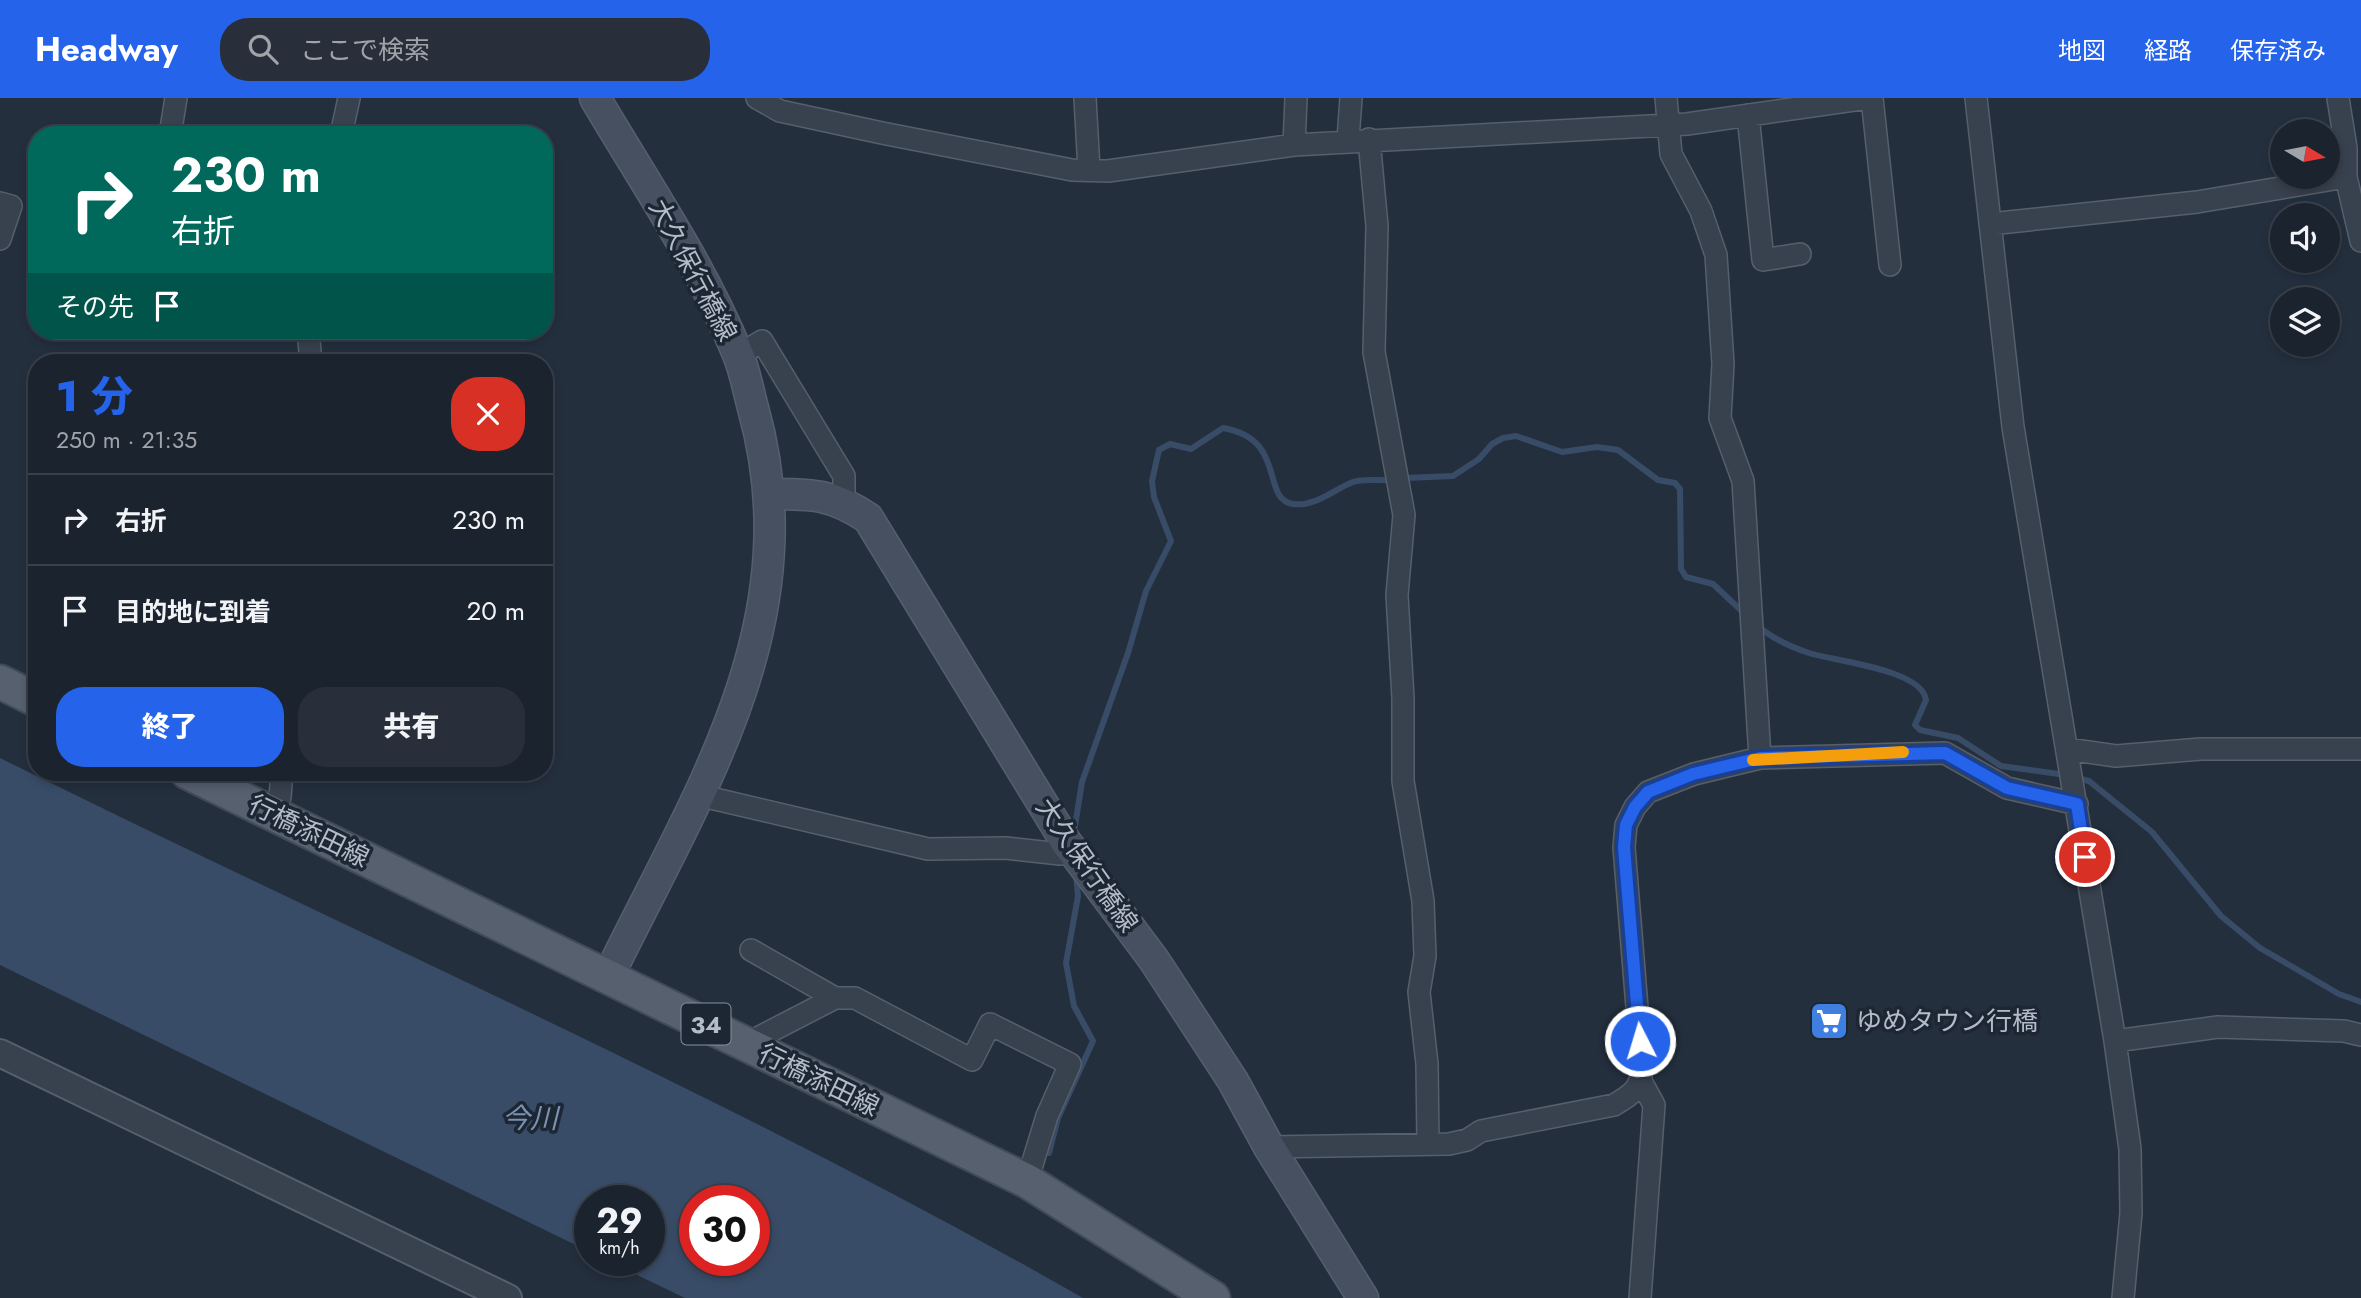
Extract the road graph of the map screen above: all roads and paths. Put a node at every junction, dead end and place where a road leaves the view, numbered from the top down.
1 (176, 98) edge
2 (349, 98) edge
3 (595, 98) edge
4 (757, 98) edge
5 (1085, 98) edge
6 (1296, 98) edge
7 (1350, 98) edge
8 (1666, 98) edge
9 (1870, 98) edge
10 (1976, 98) edge
11 (2338, 98) edge
12 (1748, 115) junction
13 (1667, 125) junction
14 (172, 126) edge
15 (343, 126) edge
16 (1369, 139) junction
17 (1348, 141) junction
18 (1294, 145) junction
19 (1089, 170) junction
20 (2346, 177) junction
21 (0, 203) edge
22 (1990, 224) junction
23 (0, 239) edge
24 (2361, 241) edge
25 (1800, 254) dead end
26 (1890, 265) dead end
27 (739, 355) junction
28 (770, 494) junction
29 (844, 502) junction
30 (0, 682) edge
31 (28, 696) edge
32 (2067, 749) junction
33 (2361, 749) edge
34 (1760, 758) junction
35 (206, 781) edge
36 (281, 781) edge
37 (698, 794) junction
38 (2077, 804) junction
39 (274, 814) junction
40 (1066, 842) junction
41 (751, 950) dead end
42 (608, 977) junction
43 (835, 998) junction
44 (2361, 1035) edge
45 (2115, 1041) junction
46 (746, 1044) junction
47 (0, 1053) edge
48 (1642, 1083) junction
49 (1427, 1143) junction
50 (1269, 1147) junction
51 (1027, 1181) junction
52 (508, 1298) edge
53 (1213, 1298) edge
54 (1363, 1298) edge
55 (1640, 1298) edge
56 (2123, 1298) edge

1 - 14 street
2 - 15 street
3 - 27 main road, 大久保行橋線
4 - 19 street
5 - 19 street
6 - 18 street
7 - 17 street
8 - 13 street
9 - 12 street
9 - 26 street
10 - 22 street
11 - 20 street
12 - 13 street
12 - 25 street
13 - 16 street
13 - 34 street
16 - 17 street
16 - 49 street
17 - 18 street
18 - 19 street
20 - 22 street
20 - 24 street
21 - 23 street
22 - 32 street
27 - 28 main road, 大久保行橋線
27 - 29 street
28 - 29 main road, 大久保行橋線
28 - 37 main road, 大久保行橋線
29 - 40 main road, 大久保行橋線
30 - 31 main road
32 - 33 street
32 - 38 street
34 - 38 street
34 - 48 street
35 - 39 main road, 行橋添田線 / 34
36 - 39 street
37 - 40 street
37 - 42 main road, 大久保行橋線
38 - 45 street
39 - 42 main road, 行橋添田線 / 34
40 - 50 main road, 大久保行橋線
41 - 43 street
42 - 46 main road, 行橋添田線 / 34
43 - 46 street
43 - 51 street
44 - 45 street
45 - 56 street
46 - 51 main road, 行橋添田線 / 34
47 - 52 street
48 - 49 street
48 - 55 street
49 - 50 street
50 - 54 main road, 大久保行橋線
51 - 53 main road, 行橋添田線 / 34

